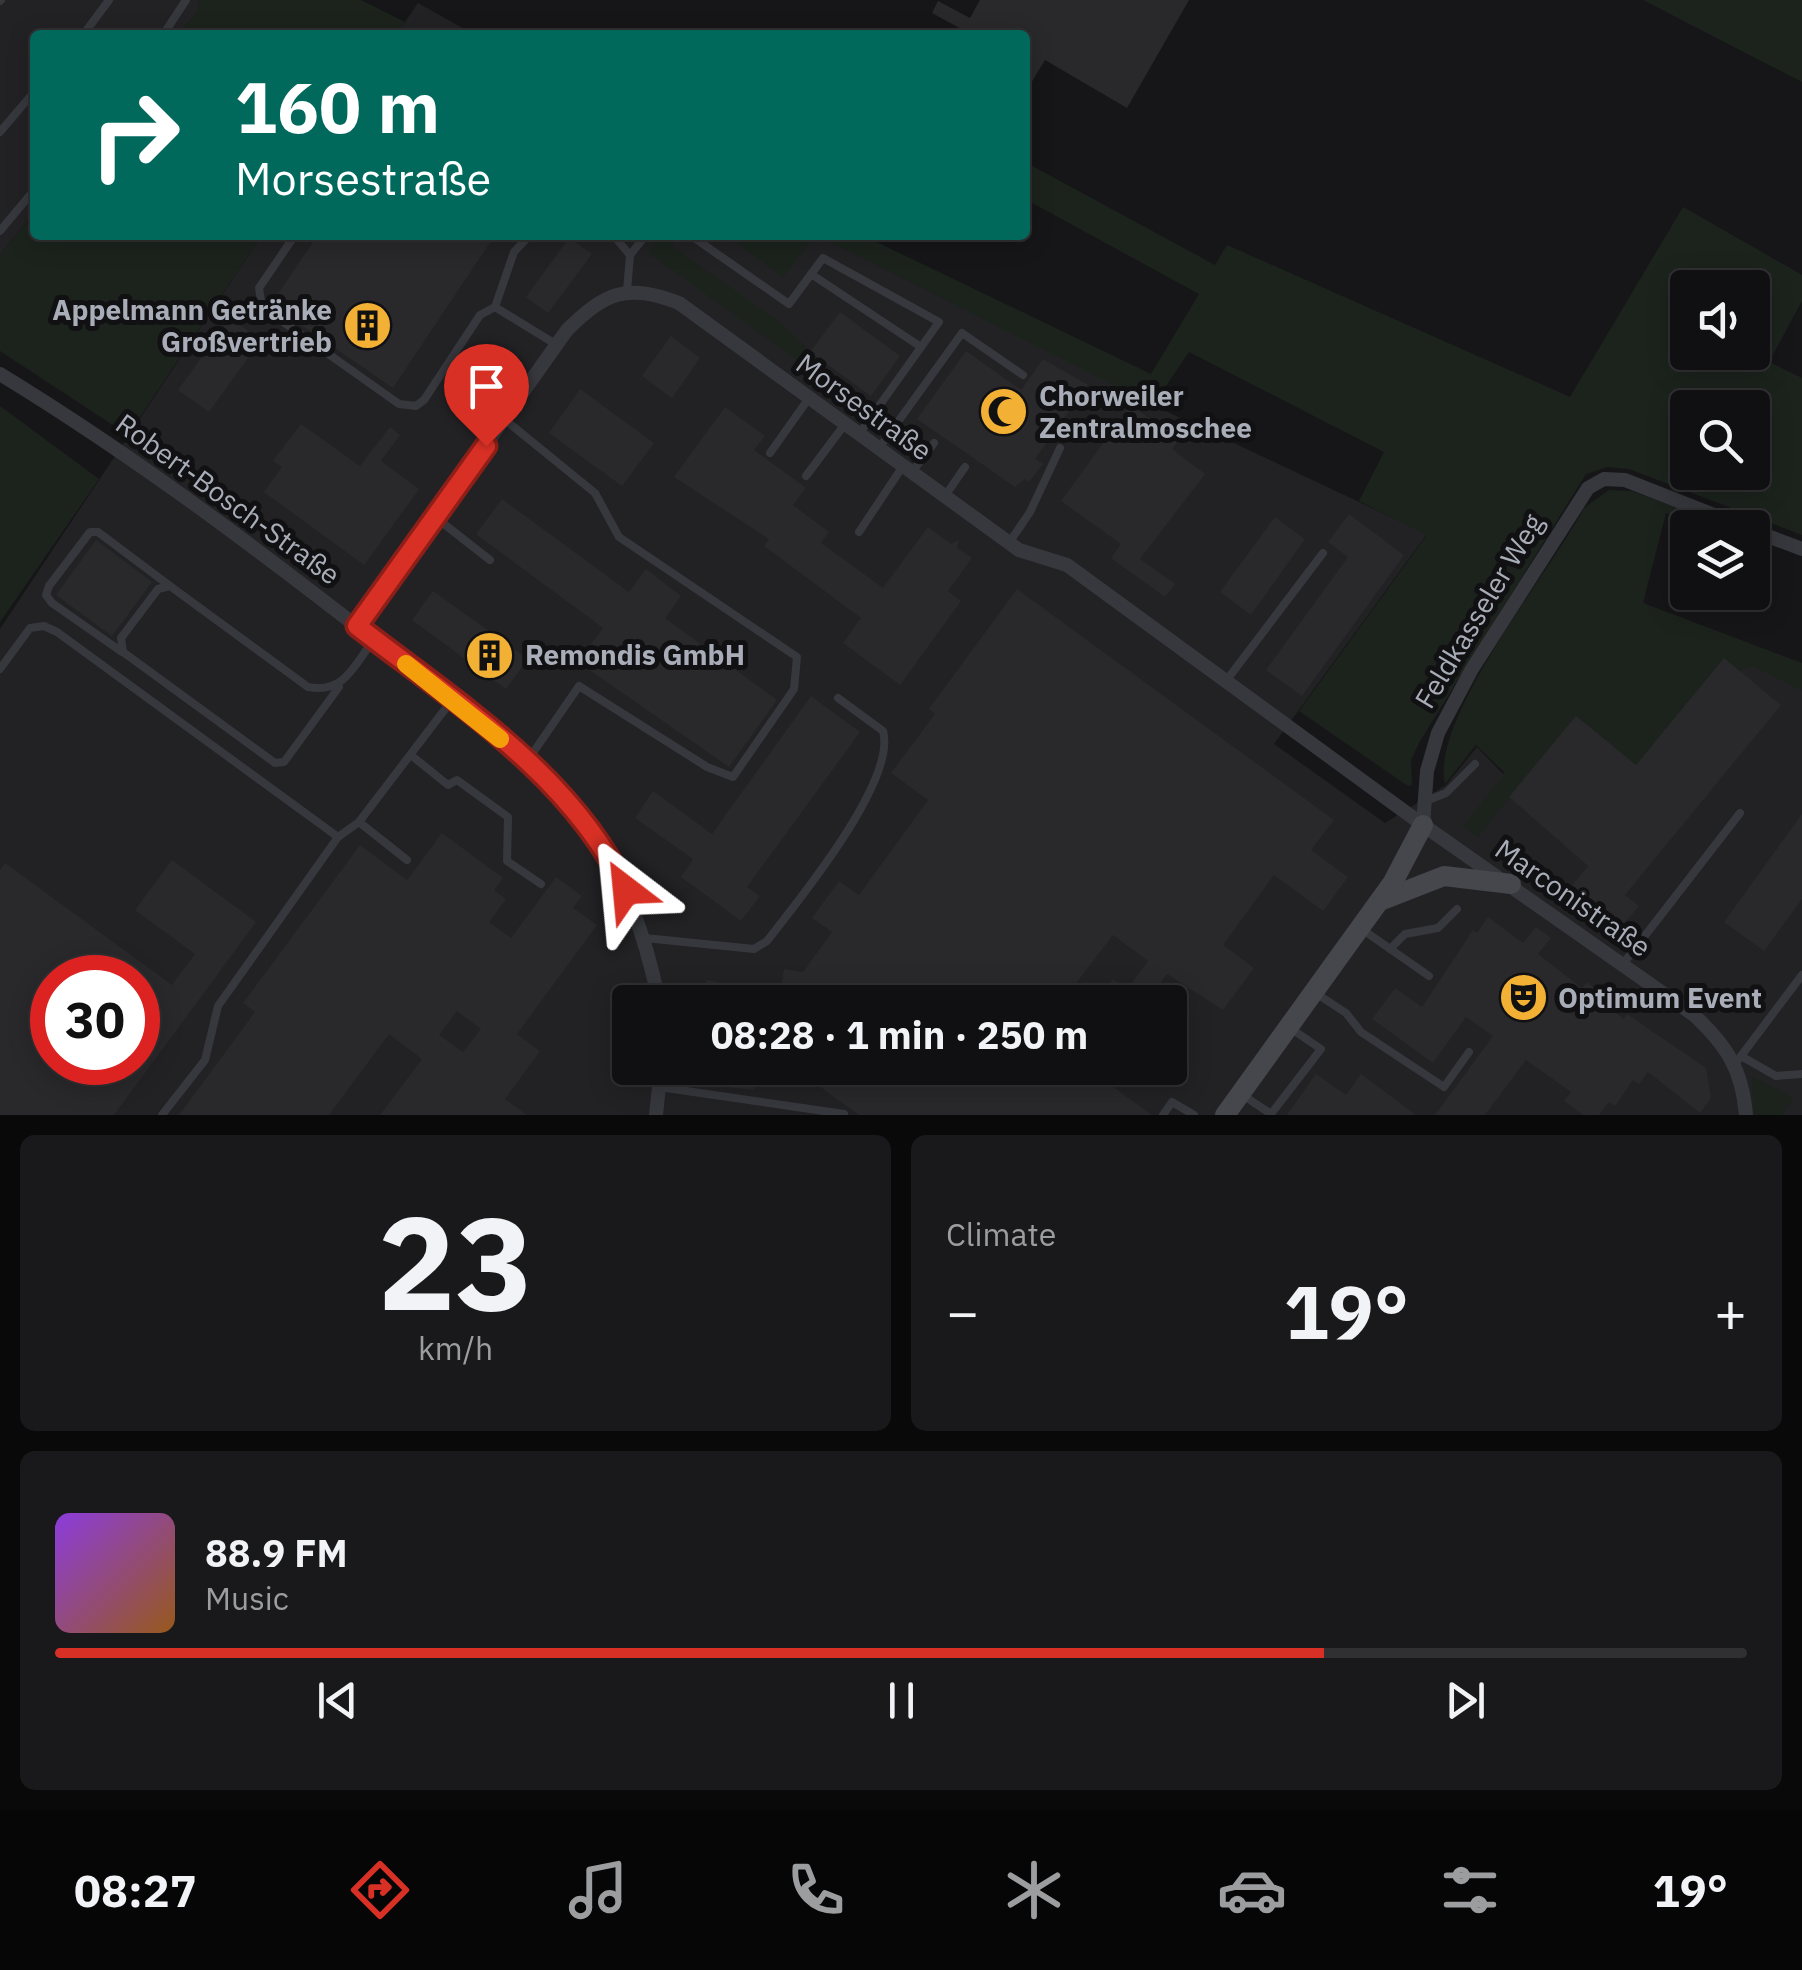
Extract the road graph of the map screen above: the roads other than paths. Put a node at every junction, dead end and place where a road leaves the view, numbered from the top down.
1 (109, 0) edge
2 (186, 0) edge
3 (88, 30) edge
4 (166, 30) edge
5 (30, 97) edge
6 (0, 132) edge
7 (30, 195) edge
8 (0, 231) edge
9 (292, 240) edge
10 (525, 240) edge
11 (617, 240) edge
12 (642, 240) edge
13 (697, 240) edge
14 (630, 256) junction
15 (811, 274) junction
16 (627, 291) junction
17 (496, 307) junction
18 (556, 346) junction
19 (921, 347) junction
20 (0, 374) edge
21 (1022, 375) dead end
22 (809, 398) junction
23 (504, 420) junction
24 (845, 424) junction
25 (859, 434) junction
26 (934, 443) dead end
27 (879, 448) junction
28 (1060, 448) dead end
29 (770, 454) dead end
30 (965, 466) dead end
31 (908, 469) junction
32 (806, 476) dead end
33 (945, 496) junction
34 (1702, 510) edge
35 (434, 517) junction
36 (859, 532) dead end
37 (1770, 537) edge
38 (1009, 543) junction
39 (1802, 549) edge
40 (1323, 553) dead end
41 (490, 560) dead end
42 (170, 586) junction
43 (357, 626) junction
44 (374, 639) junction
45 (123, 652) junction
46 (0, 669) edge
47 (1226, 681) junction
48 (338, 687) junction
49 (838, 698) dead end
50 (452, 700) junction
51 (412, 756) junction
52 (528, 761) junction
53 (1475, 764) dead end
54 (1426, 801) junction
55 (1740, 813) dead end
56 (360, 822) junction
57 (1423, 825) junction
58 (338, 836) junction
59 (407, 860) dead end
60 (541, 884) dead end
61 (1511, 884) junction
62 (1378, 902) junction
63 (1458, 909) dead end
64 (1360, 928) junction
65 (644, 938) junction
66 (1390, 949) junction
67 (1623, 964) junction
68 (1802, 975) edge
69 (1429, 976) dead end
70 (655, 985) edge
71 (1313, 992) junction
72 (1289, 1026) junction
73 (1469, 1052) dead end
74 (1738, 1060) junction
75 (1802, 1074) edge
76 (659, 1086) joint
77 (1241, 1094) junction
78 (844, 1114) edge
79 (162, 1115) edge
80 (656, 1115) edge
81 (1163, 1115) edge
82 (1194, 1115) edge
83 (1225, 1115) edge
84 (1746, 1115) edge

1 - 3 lane
2 - 4 lane
5 - 6 lane
7 - 8 lane
9 - 17 lane
10 - 17 lane
11 - 14 lane
12 - 14 lane
13 - 15 lane
14 - 16 lane
15 - 19 lane
15 - 19 lane
16 - 18 street
16 - 22 street, Morsestraße
17 - 18 lane
18 - 23 street
19 - 25 lane
20 - 43 street, Robert-Bosch-Straße
21 - 27 lane
22 - 24 street, Morsestraße
22 - 29 lane
23 - 35 street
23 - 52 lane
24 - 25 street, Morsestraße
24 - 32 lane
25 - 27 street, Morsestraße
26 - 31 lane
27 - 31 street, Morsestraße
28 - 38 lane
30 - 33 lane
31 - 33 street, Morsestraße
31 - 36 lane
33 - 38 street, Morsestraße
34 - 54 street, Feldkasseler Weg
35 - 41 lane
35 - 43 street
37 - 39 street, Feldkasseler Weg
38 - 47 street, Morsestraße
40 - 47 lane
42 - 45 lane
42 - 45 lane
42 - 48 lane
43 - 44 street, Robert-Bosch-Straße
44 - 48 lane
44 - 50 street, Robert-Bosch-Straße
45 - 48 lane
46 - 58 lane
47 - 57 street, Morsestraße
49 - 65 lane
50 - 51 lane
50 - 52 street, Robert-Bosch-Straße
51 - 56 lane
51 - 60 lane
52 - 65 street, Robert-Bosch-Straße
53 - 54 lane
54 - 57 street, Feldkasseler Weg
55 - 67 lane
56 - 58 lane
56 - 59 lane
57 - 61 street, Marconistraße
57 - 62 street, Feldkasseler Weg
58 - 79 lane
61 - 62 street
61 - 67 street, Marconistraße
62 - 64 street, Feldkasseler Weg
63 - 66 lane
64 - 66 lane
64 - 71 street, Feldkasseler Weg
65 - 70 street, Robert-Bosch-Straße
66 - 69 lane
67 - 74 street, Marconistraße
68 - 74 lane
71 - 72 street, Feldkasseler Weg
71 - 73 lane
72 - 77 street, Feldkasseler Weg
72 - 77 lane
74 - 75 lane
74 - 84 street, Marconistraße
76 - 78 lane
76 - 80 street
77 - 83 street, Feldkasseler Weg
81 - 82 lane

